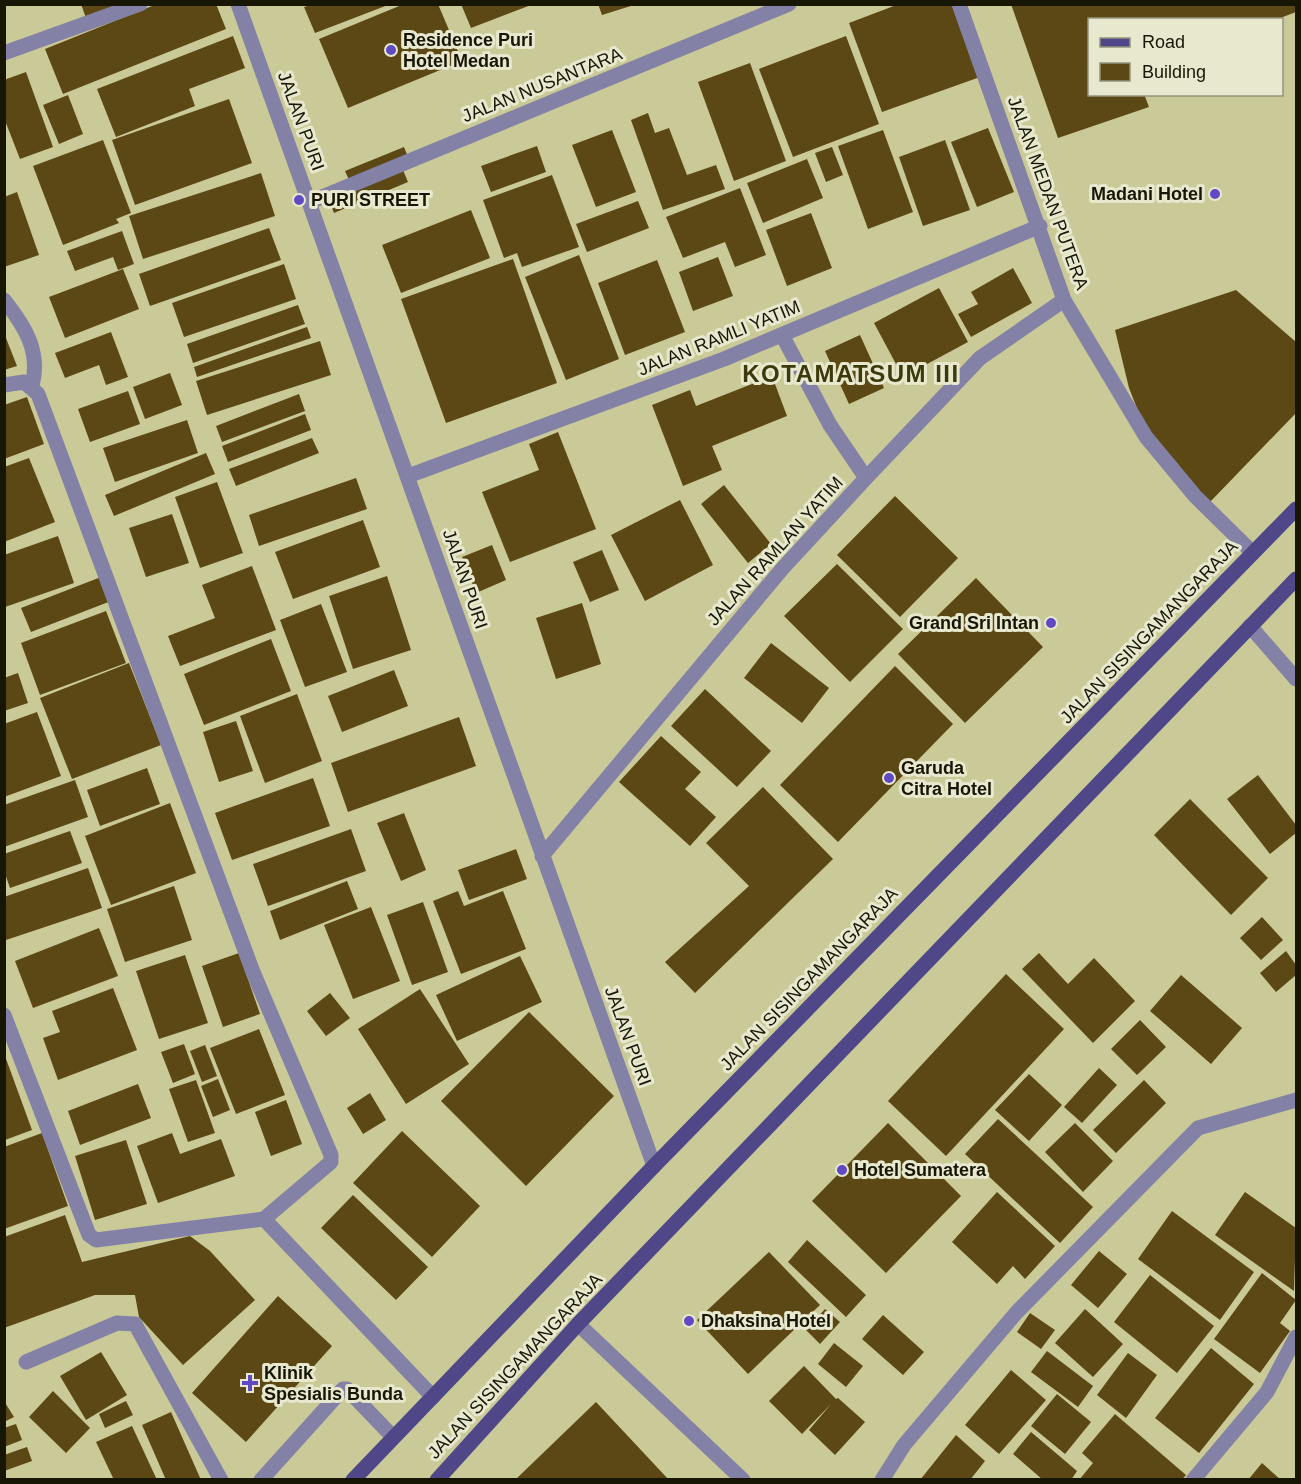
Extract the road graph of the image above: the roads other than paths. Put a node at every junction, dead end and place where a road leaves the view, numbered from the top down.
1 (140, 4) edge
2 (238, 4) edge
3 (789, 4) edge
4 (959, 4) edge
5 (4, 53) edge
6 (310, 202) junction
7 (1040, 226) junction
8 (4, 300) edge
9 (1064, 300) junction
10 (782, 335) junction
11 (4, 385) edge
12 (32, 386) junction
13 (408, 476) junction
14 (866, 478) junction
15 (1296, 509) edge
16 (1253, 553) junction
17 (1296, 579) edge
18 (1250, 626) junction
19 (1296, 679) edge
20 (542, 856) junction
21 (4, 1015) edge
22 (1296, 1100) edge
23 (654, 1166) junction
24 (264, 1219) junction
25 (578, 1324) junction
26 (1296, 1337) edge
27 (26, 1362) dead end
28 (433, 1396) junction
29 (393, 1437) junction
30 (221, 1479) edge
31 (261, 1479) edge
32 (353, 1479) edge
33 (437, 1479) edge
34 (743, 1479) edge
35 (882, 1479) edge
36 (1193, 1479) edge

1 - 5 street
2 - 6 street, JALAN PURI
3 - 6 street, JALAN NUSANTARA
4 - 7 street, JALAN MEDAN PUTERA
6 - 13 street, JALAN PURI
7 - 9 street, JALAN MEDAN PUTERA
7 - 10 street, JALAN RAMLI YATIM
8 - 12 street
9 - 14 street, JALAN RAMLAN YATIM
9 - 16 street, JALAN MEDAN PUTERA
10 - 13 street, JALAN RAMLI YATIM
10 - 14 street
11 - 12 street
12 - 24 street
13 - 20 street, JALAN PURI
14 - 20 street, JALAN RAMLAN YATIM
15 - 16 main road, JALAN SISINGAMANGARAJA
16 - 23 main road, JALAN SISINGAMANGARAJA
17 - 18 main road, JALAN SISINGAMANGARAJA
18 - 19 street
18 - 25 main road, JALAN SISINGAMANGARAJA
20 - 23 street, JALAN PURI
21 - 24 street
22 - 35 street
23 - 28 main road, JALAN SISINGAMANGARAJA
24 - 28 street
25 - 33 main road, JALAN SISINGAMANGARAJA
25 - 34 street
26 - 36 street
27 - 30 street
28 - 29 main road, JALAN SISINGAMANGARAJA
29 - 31 street
29 - 32 main road, JALAN SISINGAMANGARAJA

